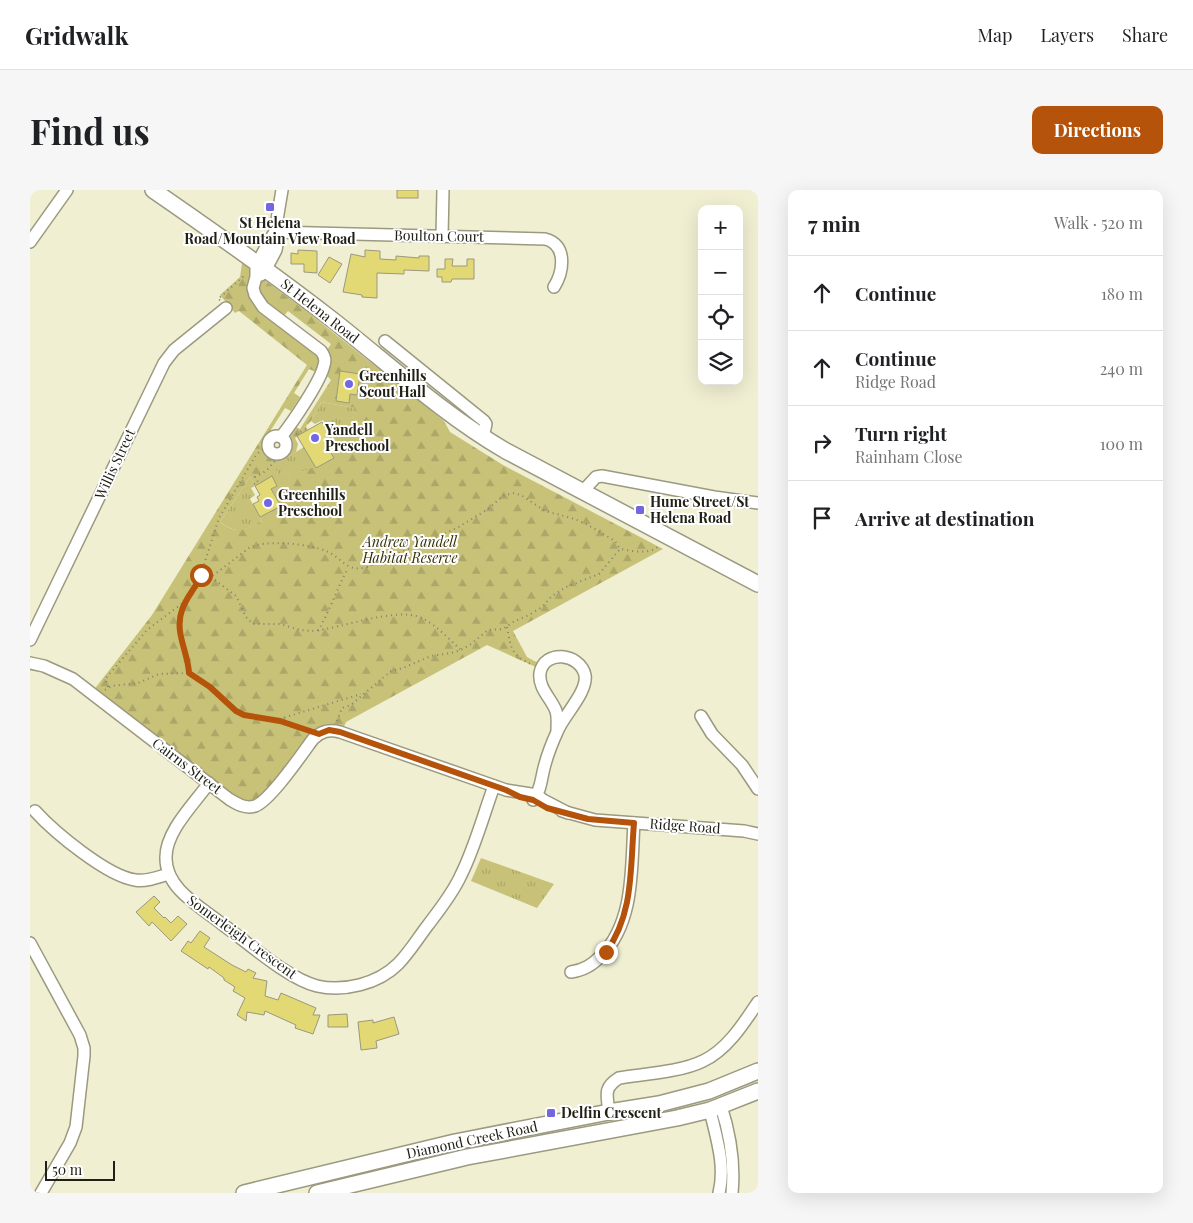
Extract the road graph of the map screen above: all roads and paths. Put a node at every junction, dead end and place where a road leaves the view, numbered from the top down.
1 (67, 190) edge
2 (153, 190) edge
3 (282, 190) edge
4 (443, 190) edge
5 (275, 232) junction
6 (442, 236) junction
7 (30, 242) edge
8 (257, 270) junction
9 (554, 286) dead end
10 (226, 308) joint
11 (385, 341) dead end
12 (308, 428) dead end
13 (288, 437) junction
14 (483, 437) junction
15 (268, 445) joint
16 (254, 484) dead end
17 (583, 491) junction
18 (758, 503) edge
19 (660, 546) dead end
20 (620, 549) junction
21 (349, 567) junction
22 (211, 577) junction
23 (758, 584) edge
24 (193, 591) junction
25 (186, 601) junction
26 (507, 627) junction
27 (318, 630) junction
28 (30, 640) edge
29 (461, 650) junction
30 (30, 663) edge
31 (535, 666) dead end
32 (189, 673) junction
33 (108, 687) junction
34 (363, 693) junction
35 (98, 698) junction
36 (700, 716) dead end
37 (280, 721) junction
38 (557, 730) junction
39 (327, 731) junction
40 (209, 783) junction
41 (494, 786) junction
42 (758, 788) edge
43 (534, 796) junction
44 (35, 811) dead end
45 (634, 823) junction
46 (758, 829) edge
47 (744, 831) junction
48 (758, 834) edge
49 (169, 874) junction
50 (30, 943) edge
51 (571, 972) dead end
52 (758, 1002) edge
53 (758, 1071) edge
54 (709, 1091) junction
55 (758, 1091) edge
56 (715, 1108) junction
57 (610, 1112) junction
58 (612, 1129) junction
59 (723, 1138) junction
60 (40, 1193) edge
61 (244, 1193) edge
62 (317, 1193) edge
63 (719, 1193) edge
64 (732, 1193) edge

1 - 7 street
2 - 8 main road, St Helena Road
3 - 5 street
4 - 6 street
5 - 6 street, Boulton Court
5 - 8 street
6 - 9 street, Boulton Court
8 - 10 path
8 - 13 street
8 - 14 main road, St Helena Road
10 - 28 street, Willis Street
11 - 14 street
12 - 13 path
13 - 15 street
13 - 16 path
14 - 17 main road, St Helena Road
15 - 24 path
17 - 18 street
17 - 23 main road, St Helena Road
19 - 20 path
20 - 21 path
20 - 26 path
21 - 22 path
21 - 27 path
22 - 24 path
22 - 27 path
24 - 25 path
25 - 32 path
25 - 33 path
26 - 29 path
26 - 31 path
27 - 29 path
29 - 34 path
30 - 35 street, Cairns Street
32 - 33 path
32 - 37 path
33 - 35 path
34 - 37 path
34 - 39 path
35 - 40 street, Cairns Street
36 - 42 street
37 - 39 path
38 - 38 street
38 - 43 street
39 - 40 street, Cairns Street
39 - 41 street, Ridge Road
40 - 49 street
41 - 43 street, Ridge Road
41 - 49 street, Somerleigh Crescent
43 - 45 street, Ridge Road
44 - 49 street
45 - 47 street, Ridge Road
45 - 51 street
46 - 47 street, Ridge Road
47 - 48 street, Ridge Road
50 - 60 street
52 - 57 street
53 - 54 main road, Diamond Creek Road
54 - 56 main road
54 - 57 main road, Diamond Creek Road
55 - 56 main road, Diamond Creek Road
56 - 58 main road, Diamond Creek Road
56 - 59 street
57 - 58 main road
57 - 61 main road, Diamond Creek Road
58 - 62 main road, Diamond Creek Road
59 - 63 street
59 - 64 street

